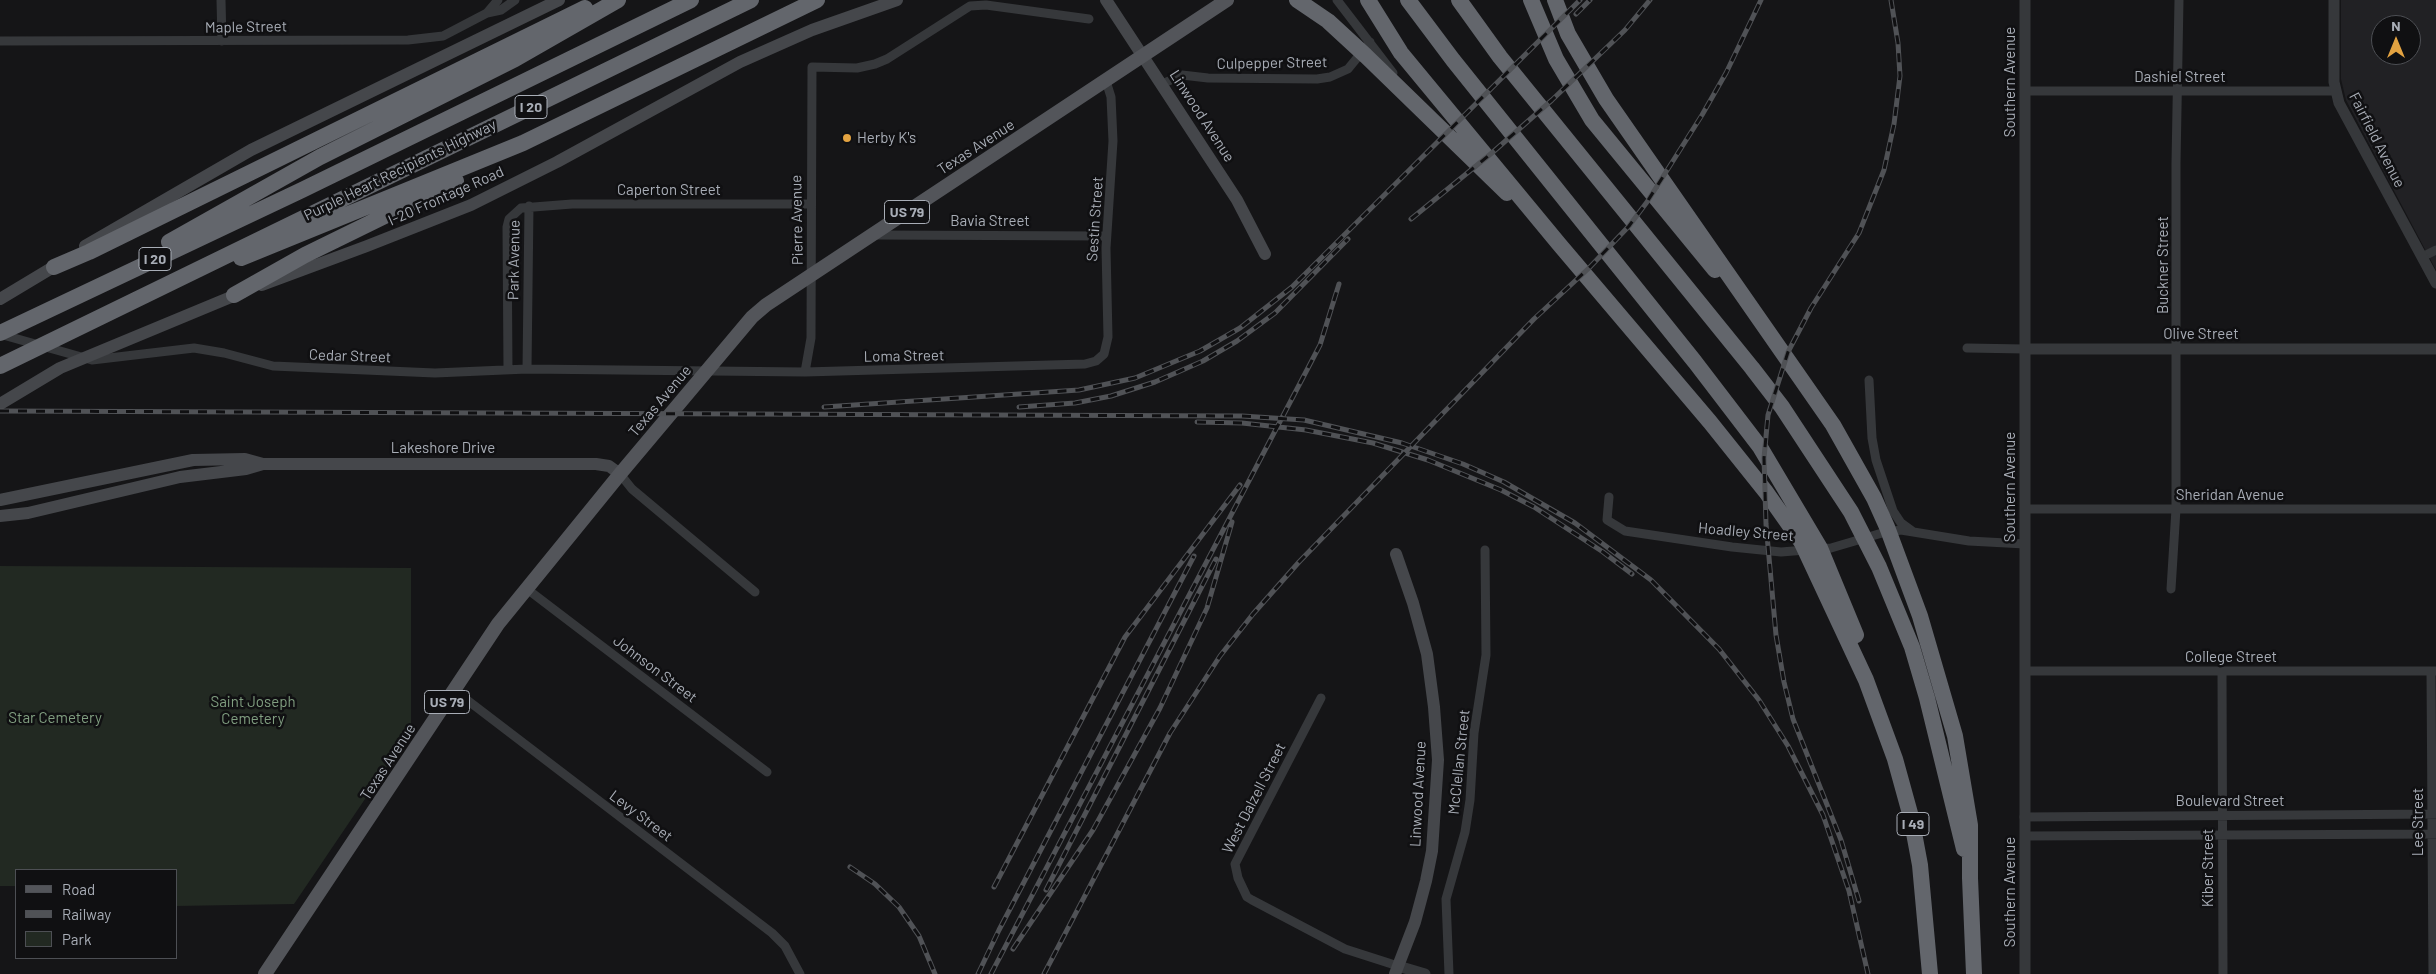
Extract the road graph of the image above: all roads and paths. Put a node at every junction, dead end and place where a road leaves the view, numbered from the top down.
1 (221, 0) edge
2 (498, 0) edge
3 (515, 0) edge
4 (559, 0) edge
5 (600, 0) edge
6 (618, 0) edge
7 (691, 0) edge
8 (751, 0) edge
9 (817, 0) edge
10 (897, 0) edge
11 (1106, 0) edge
12 (1227, 0) edge
13 (1297, 0) edge
14 (1337, 0) edge
15 (1368, 0) edge
16 (1408, 0) edge
17 (1459, 0) edge
18 (1531, 0) edge
19 (1555, 0) edge
20 (2025, 0) edge
21 (2179, 0) edge
22 (2334, 0) edge
23 (488, 13) junction
24 (1089, 19) dead end
25 (0, 41) edge
26 (222, 41) junction
27 (1370, 42) junction
28 (1142, 56) junction
29 (1396, 78) dead end
30 (1106, 81) junction
31 (1162, 84) junction
32 (2025, 91) junction
33 (2179, 91) junction
34 (2336, 91) junction
35 (523, 143) junction
36 (810, 204) junction
37 (529, 206) junction
38 (873, 235) junction
39 (1106, 236) junction
40 (1560, 244) junction
41 (2436, 250) edge
42 (1265, 254) dead end
43 (2422, 257) junction
44 (54, 267) junction
45 (2432, 268) edge
46 (811, 276) junction
47 (2436, 283) edge
48 (234, 295) junction
49 (0, 299) edge
50 (118, 307) junction
51 (44, 312) junction
52 (3, 332) edge
53 (1967, 348) dead end
54 (2176, 348) junction
55 (2436, 348) edge
56 (2025, 349) junction
57 (1100, 358) joint
58 (0, 366) edge
59 (527, 369) junction
60 (508, 370) junction
61 (707, 370) junction
62 (805, 372) junction
63 (1800, 375) junction
64 (1869, 380) dead end
65 (0, 404) edge
66 (263, 464) junction
67 (620, 474) junction
68 (1608, 497) dead end
69 (0, 500) edge
70 (2025, 509) junction
71 (2176, 509) junction
72 (2436, 509) edge
73 (0, 516) edge
74 (1913, 532) junction
75 (2025, 544) junction
76 (1485, 550) dead end
77 (1396, 554) dead end
78 (527, 589) junction
79 (2171, 589) dead end
80 (755, 592) dead end
81 (2025, 671) junction
82 (2222, 671) junction
83 (2434, 671) edge
84 (1866, 680) junction
85 (454, 690) junction
86 (1321, 698) dead end
87 (767, 772) dead end
88 (2434, 814) edge
89 (2221, 815) junction
90 (2024, 817) junction
91 (2222, 834) junction
92 (2434, 834) edge
93 (2025, 836) junction
94 (1970, 878) junction
95 (1396, 970) edge
96 (265, 974) edge
97 (800, 974) edge
98 (1425, 974) edge
99 (1449, 974) edge
100 (1930, 974) edge
101 (1974, 974) edge
102 (2026, 974) edge
103 (2223, 974) edge
104 (2433, 974) edge

1 - 26 street
2 - 23 street
3 - 23 street
4 - 44 main road
5 - 44 highway
6 - 51 highway
7 - 51 highway, Purple Heart Recipients Highway / I 20
8 - 50 highway, Purple Heart Recipients Highway / I 20
9 - 35 highway
10 - 48 main road, I-20 Frontage Road
11 - 28 main road, Linwood Avenue
12 - 28 main road, Texas Avenue / US 79
13 - 40 highway
14 - 27 street
15 - 40 highway
16 - 84 highway
17 - 94 highway
18 - 63 highway
19 - 63 highway
20 - 32 street, Southern Avenue
21 - 33 street, Buckner Street
22 - 34 street, Fairfield Avenue
23 - 26 street, Maple Street
24 - 36 street, Pierre Avenue
25 - 26 street, Maple Street
27 - 29 street
27 - 31 street, Culpepper Street
28 - 30 main road, Texas Avenue / US 79
28 - 31 main road, Linwood Avenue
30 - 38 main road, Texas Avenue / US 79
30 - 39 street, Sestin Street
31 - 42 main road, Linwood Avenue
32 - 33 street, Dashiel Street
32 - 56 street, Southern Avenue
33 - 34 street, Dashiel Street
33 - 54 street, Buckner Street
34 - 43 street, Fairfield Avenue
35 - 48 highway
35 - 50 highway
36 - 37 street, Caperton Street
36 - 46 street, Pierre Avenue
37 - 59 street, Park Avenue
37 - 60 street, Park Avenue
38 - 39 street, Bavia Street
38 - 46 main road, Texas Avenue / US 79
39 - 57 street, Sestin Street
40 - 84 highway
41 - 43 street
43 - 45 street, Fairfield Avenue
44 - 49 main road
45 - 47 street, Fairfield Avenue
46 - 61 main road, Texas Avenue / US 79
46 - 62 street, Pierre Avenue
48 - 65 main road, I-20 Frontage Road
50 - 58 highway, Purple Heart Recipients Highway / I 20
51 - 52 highway, Purple Heart Recipients Highway / I 20
52 - 60 street, Cedar Street
53 - 56 street, Olive Street
54 - 55 street, Olive Street
54 - 56 street, Olive Street
54 - 71 street, Buckner Street
56 - 70 street, Southern Avenue
57 - 62 street, Loma Street
59 - 60 street, Cedar Street
59 - 61 street, Cedar Street
61 - 62 street, Loma Street
61 - 67 main road, Texas Avenue / US 79
63 - 94 highway
64 - 74 street
66 - 67 main road, Lakeshore Drive
66 - 69 main road, Lakeshore Drive
66 - 73 main road, Lakeshore Drive
67 - 78 main road, Texas Avenue / US 79
67 - 80 street
68 - 74 street, Hoadley Street
70 - 71 street, Sheridan Avenue
70 - 75 street, Southern Avenue
71 - 72 street, Sheridan Avenue
71 - 79 street, Buckner Street
74 - 75 street, Hoadley Street
75 - 81 street, Southern Avenue
76 - 99 street, McClellan Street
77 - 95 main road, Linwood Avenue
78 - 85 main road, Texas Avenue / US 79
78 - 87 street, Johnson Street
81 - 82 street, College Street
81 - 90 street, Southern Avenue
82 - 83 street, College Street
82 - 89 street, Kiber Street
83 - 88 street, Lee Street
84 - 100 highway, I 49
85 - 96 main road, Texas Avenue / US 79
85 - 97 street, Levy Street
86 - 95 street, West Dalzell Street
88 - 89 street, Boulevard Street
88 - 92 street, Lee Street
89 - 90 street, Boulevard Street
89 - 91 street, Kiber Street
90 - 93 street, Southern Avenue
91 - 92 street
91 - 93 street
91 - 103 street, Kiber Street
92 - 104 street, Lee Street
93 - 102 street, Southern Avenue
94 - 101 highway
95 - 98 street

